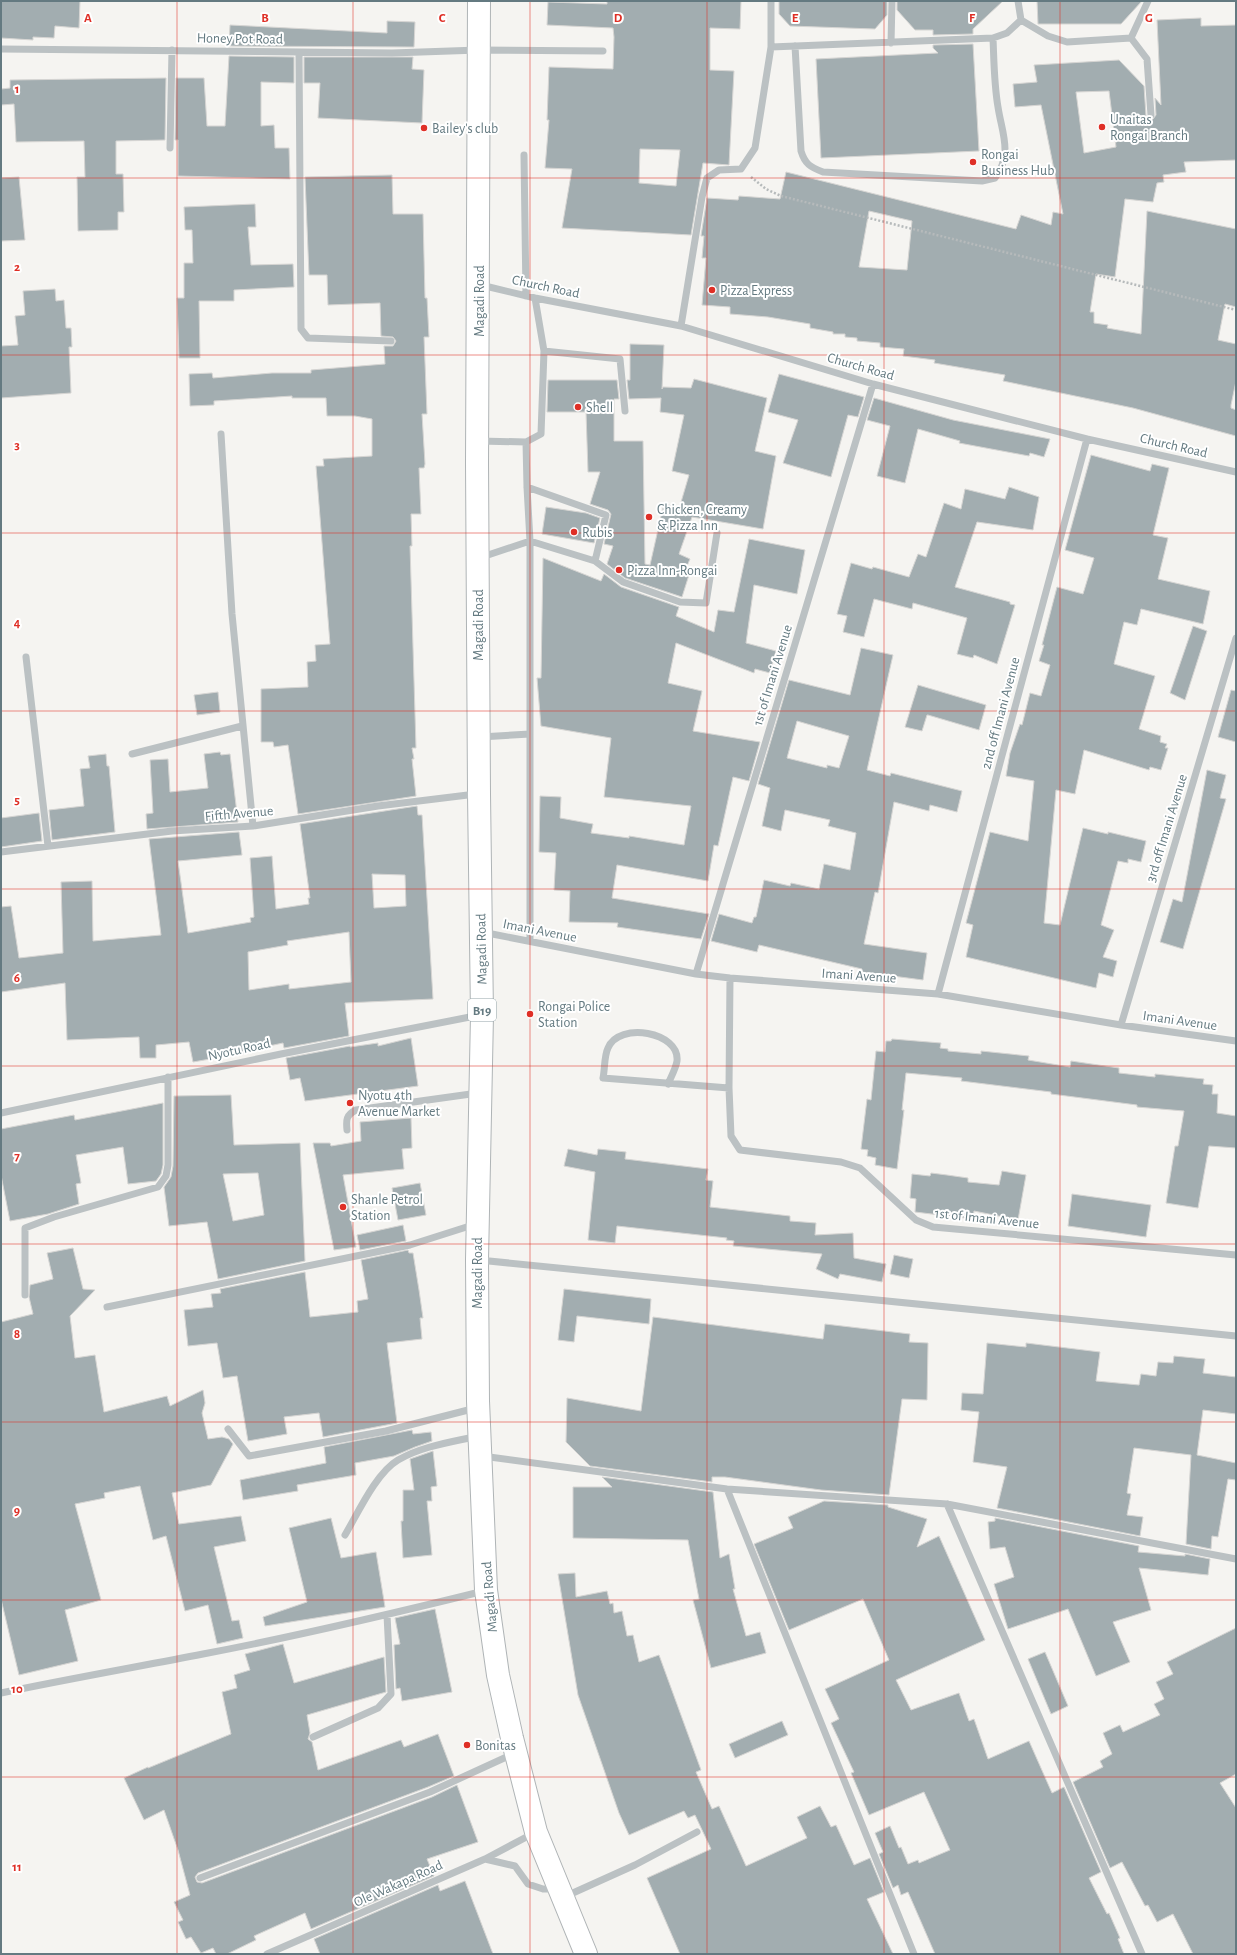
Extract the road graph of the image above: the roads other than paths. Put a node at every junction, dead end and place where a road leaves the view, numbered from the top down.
1 (480, 1) edge
2 (771, 1) edge
3 (892, 1) edge
4 (1018, 1) edge
5 (1148, 1) edge
6 (1021, 20) junction
7 (992, 38) junction
8 (1131, 38) junction
9 (891, 43) junction
10 (795, 46) junction
11 (771, 47) junction
12 (1, 49) edge
13 (172, 50) junction
14 (479, 50) junction
15 (299, 52) junction
16 (603, 52) dead end
17 (1151, 115) dead end
18 (170, 148) dead end
19 (524, 155) dead end
20 (479, 285) junction
21 (526, 296) junction
22 (535, 298) junction
23 (681, 326) junction
24 (391, 341) dead end
25 (544, 350) junction
26 (873, 384) junction
27 (625, 411) dead end
28 (221, 434) dead end
29 (1087, 439) junction
30 (477, 441) junction
31 (526, 442) junction
32 (1236, 472) edge
33 (527, 487) junction
34 (717, 533) dead end
35 (530, 541) junction
36 (477, 559) junction
37 (595, 561) junction
38 (1236, 638) edge
39 (26, 657) dead end
40 (242, 726) junction
41 (530, 734) junction
42 (478, 737) junction
43 (132, 754) dead end
44 (479, 794) junction
45 (253, 826) junction
46 (48, 846) junction
47 (1, 852) edge
48 (480, 932) junction
49 (530, 941) junction
50 (696, 974) junction
51 (730, 978) junction
52 (938, 994) junction
53 (482, 1015) junction
54 (1121, 1025) junction
55 (1236, 1041) edge
56 (168, 1077) junction
57 (668, 1084) junction
58 (729, 1088) junction
59 (480, 1092) junction
60 (1, 1113) edge
61 (347, 1130) dead end
62 (478, 1224) junction
63 (1236, 1254) edge
64 (477, 1260) junction
65 (25, 1295) dead end
66 (107, 1307) dead end
67 (1236, 1336) edge
68 (479, 1408) junction
69 (228, 1429) dead end
70 (481, 1446) junction
71 (727, 1489) junction
72 (947, 1504) junction
73 (345, 1535) dead end
74 (1235, 1561) edge
75 (486, 1590) junction
76 (387, 1615) junction
77 (1, 1693) edge
78 (313, 1737) dead end
79 (515, 1753) junction
80 (536, 1832) junction
81 (697, 1832) dead end
82 (485, 1859) junction
83 (200, 1878) dead end
84 (560, 1894) junction
85 (267, 1954) edge
86 (586, 1954) edge
87 (914, 1954) edge
88 (1142, 1954) edge

1 - 14 highway, Magadi Road / B19
2 - 11 street
3 - 9 street
4 - 6 street
5 - 8 street
6 - 7 street
6 - 8 street
7 - 9 street
7 - 10 street
8 - 17 street
9 - 10 street
10 - 11 street
11 - 23 street
12 - 13 street, Honey Pot Road
13 - 15 street, Honey Pot Road
13 - 18 street
14 - 15 street, Honey Pot Road
14 - 16 street, Honey Pot Road
14 - 20 highway, Magadi Road / B19
15 - 24 street
19 - 21 street
20 - 21 street, Church Road
20 - 30 highway, Magadi Road / B19
21 - 22 street, Church Road
22 - 23 street, Church Road
22 - 25 street
23 - 26 street, Church Road
25 - 27 street
25 - 31 street
26 - 29 street, Church Road
26 - 50 street, 1st of Imani Avenue
28 - 40 street
29 - 32 street, Church Road
29 - 52 street, 2nd off Imani Avenue
30 - 31 street
30 - 36 highway, Magadi Road / B19
31 - 33 street
33 - 35 street
33 - 37 street
34 - 37 street
35 - 36 street
35 - 37 street
35 - 41 street
36 - 42 highway, Magadi Road / B19
38 - 54 street, 3rd off Imani Avenue
39 - 46 street
40 - 43 street
40 - 45 street
41 - 42 street
41 - 49 street
42 - 44 highway, Magadi Road / B19
44 - 45 street, Fifth Avenue
44 - 48 highway, Magadi Road / B19
45 - 46 street, Fifth Avenue
46 - 47 street, Fifth Avenue
48 - 49 street, Imani Avenue
48 - 53 highway, Magadi Road / B19
49 - 50 street, Imani Avenue
50 - 51 street, Imani Avenue
51 - 52 street, Imani Avenue
51 - 58 street, 1st of Imani Avenue
52 - 54 street, Imani Avenue
53 - 56 street, Nyotu Road
53 - 59 highway, Magadi Road / B19
54 - 55 street, Imani Avenue
56 - 60 street, Nyotu Road
56 - 65 street
57 - 57 street
57 - 58 street
58 - 63 street, 1st of Imani Avenue
59 - 61 street
59 - 62 highway, Magadi Road / B19
62 - 64 highway, Magadi Road / B19
62 - 66 street
64 - 67 street
64 - 68 highway, Magadi Road / B19
68 - 69 street
68 - 70 highway, Magadi Road / B19
70 - 71 street
70 - 73 street
70 - 75 highway, Magadi Road / B19
71 - 72 street
71 - 87 street
72 - 74 street
72 - 88 street
75 - 76 street
75 - 79 highway, Magadi Road / B19
76 - 77 street
76 - 78 street
79 - 80 highway, Magadi Road / B19
79 - 83 street
80 - 82 street, Ole Wakapa Road
80 - 84 highway, Magadi Road / B19
81 - 84 street
82 - 84 street
82 - 85 street, Ole Wakapa Road
84 - 86 highway, Magadi Road / B19

